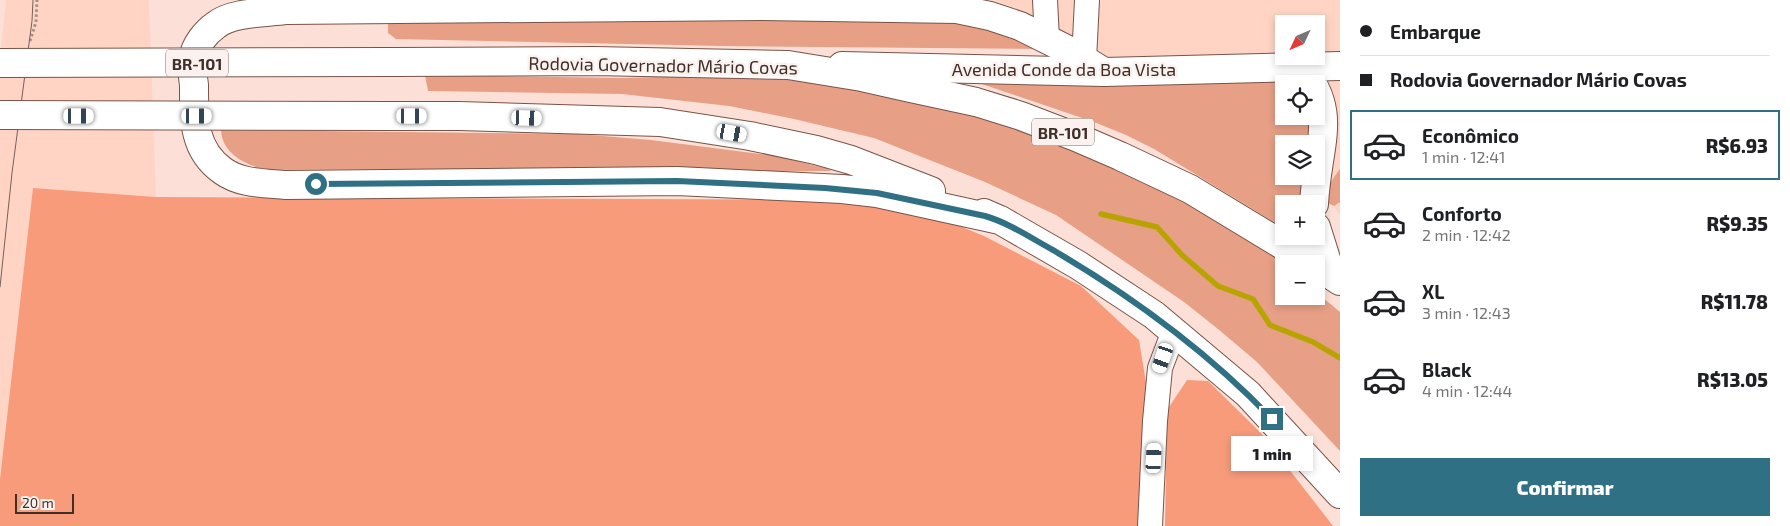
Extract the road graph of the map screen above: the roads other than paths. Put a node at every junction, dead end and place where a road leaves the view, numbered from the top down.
1 (1045, 0) edge
2 (1087, 0) edge
3 (617, 4) edge
4 (1047, 40) junction
5 (0, 63) edge
6 (788, 64) junction
7 (1094, 66) junction
8 (1299, 66) junction
9 (1340, 66) edge
10 (0, 115) edge
11 (1340, 151) edge
12 (1325, 161) edge
13 (1325, 169) edge
14 (1000, 220) junction
15 (1322, 245) edge
16 (1327, 272) edge
17 (1174, 331) junction
18 (1340, 494) edge
19 (1150, 526) edge

1 - 4 street
2 - 7 street
3 - 4 main road
3 - 14 main road
4 - 7 main road
5 - 6 main road, Rodovia Governador Mário Covas / BR-101, bridge
6 - 7 main road, Avenida Conde da Boa Vista / BR-101
6 - 16 main road, Rodovia Governador Mário Covas / BR-101
7 - 8 main road, Avenida Conde da Boa Vista / BR-101
8 - 9 main road, Avenida Conde da Boa Vista / BR-101
8 - 12 main road
10 - 14 main road, bridge
11 - 13 main road
14 - 17 main road
15 - 16 main road, BR-101
17 - 18 main road
17 - 19 street

